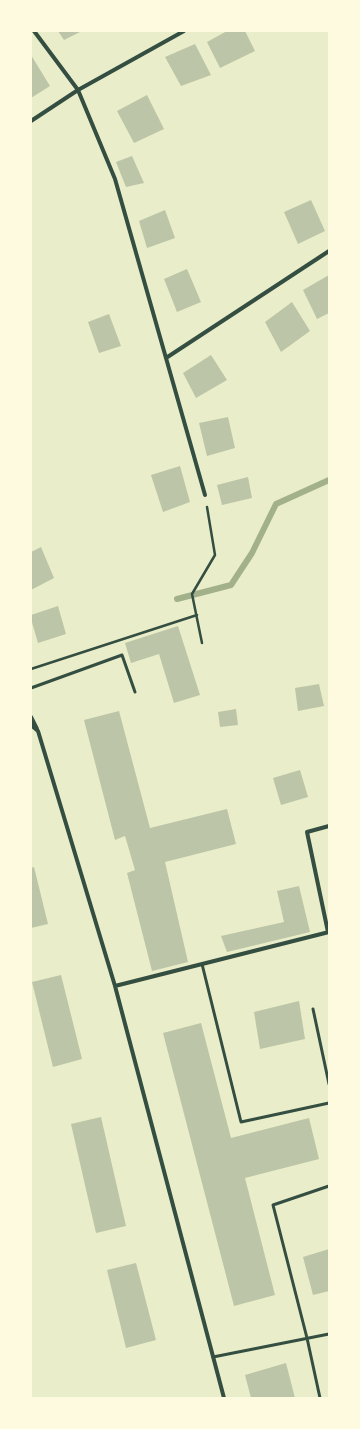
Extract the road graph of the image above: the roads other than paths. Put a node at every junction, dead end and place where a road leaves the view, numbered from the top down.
1 (34, 31) edge
2 (184, 31) edge
3 (78, 90) junction
4 (31, 121) edge
5 (329, 251) edge
6 (166, 358) junction
7 (205, 495) road end
8 (31, 688) edge
9 (135, 692) dead end
10 (31, 717) edge
11 (31, 725) edge
12 (38, 731) junction
13 (329, 826) edge
14 (329, 932) edge
15 (202, 964) junction
16 (116, 986) junction
17 (313, 1009) dead end
18 (329, 1084) edge
19 (329, 1103) edge
20 (329, 1186) edge
21 (329, 1334) edge
22 (307, 1338) junction
23 (213, 1358) junction
24 (224, 1398) edge
25 (320, 1398) edge

1 - 3 street
2 - 3 street
3 - 4 street
3 - 6 street
5 - 6 street
6 - 7 street
8 - 9 lane
10 - 12 street
11 - 12 street
12 - 16 street
13 - 14 street
14 - 15 street
15 - 16 street
15 - 19 lane
16 - 23 street
17 - 18 lane
20 - 22 lane
21 - 22 lane
22 - 23 lane
22 - 25 lane
23 - 24 street

